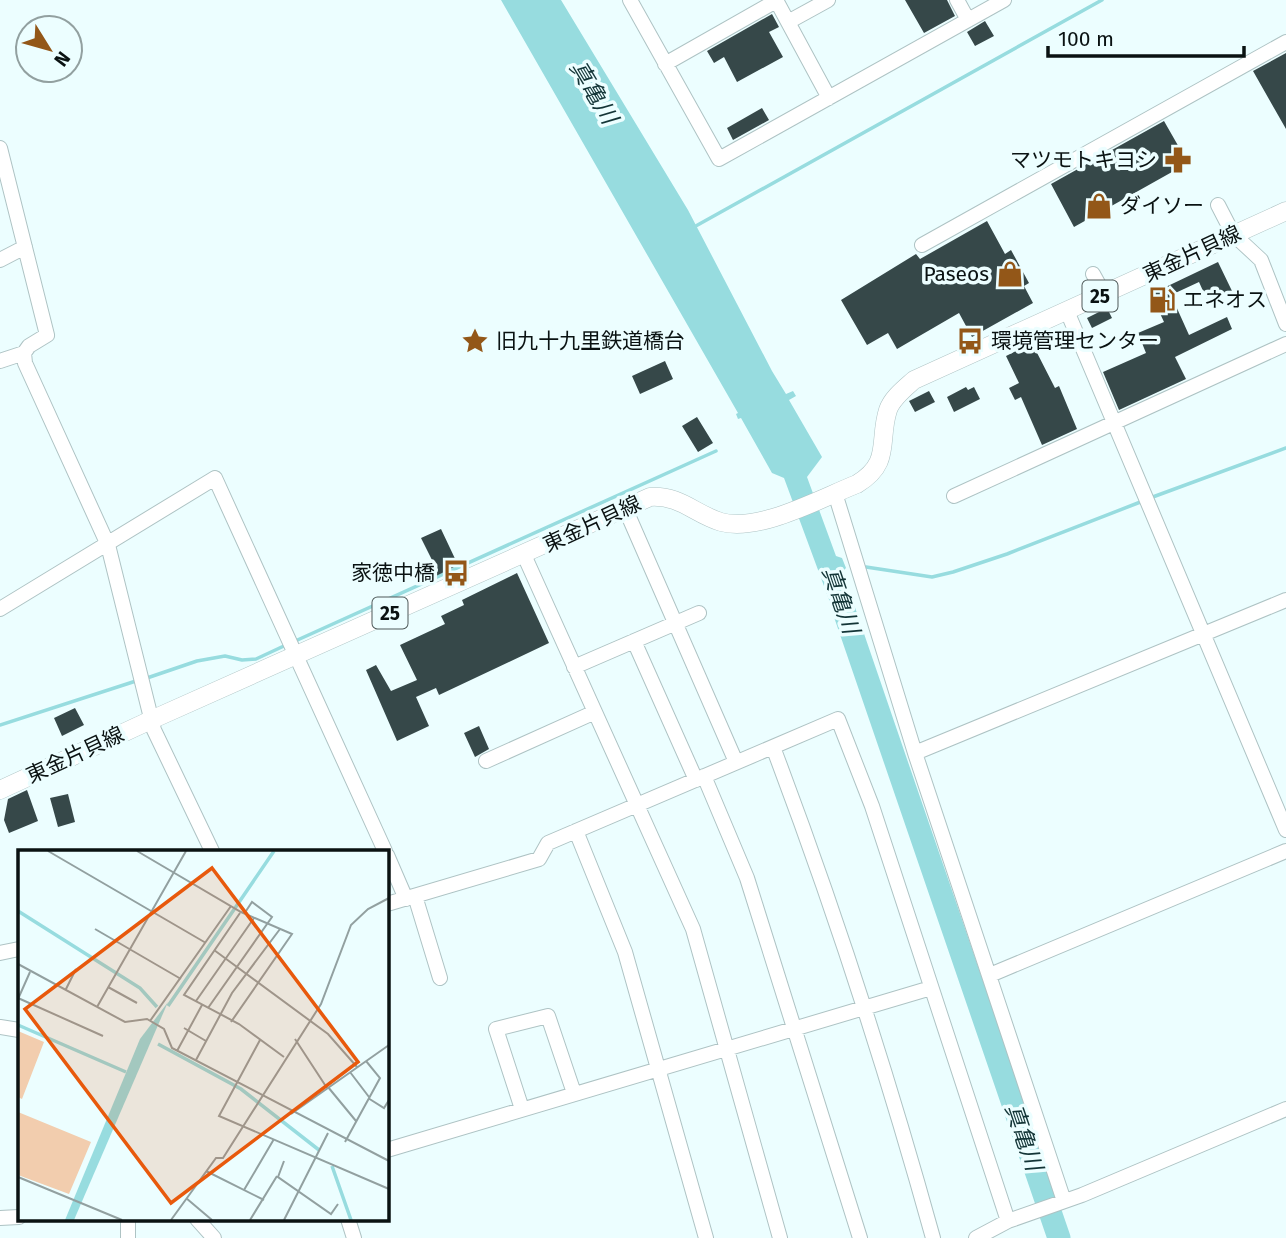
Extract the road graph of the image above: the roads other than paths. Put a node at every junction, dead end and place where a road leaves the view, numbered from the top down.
1 (630, 0) edge
2 (776, 0) edge
3 (828, 0) edge
4 (957, 0) edge
5 (1004, 0) edge
6 (968, 20) junction
7 (788, 22) junction
8 (1286, 42) edge
9 (665, 64) junction
10 (830, 98) junction
11 (0, 148) edge
12 (1218, 205) dead end
13 (1286, 211) edge
14 (1234, 234) junction
15 (922, 245) dead end
16 (25, 247) junction
17 (0, 260) edge
18 (1093, 274) dead end
19 (1104, 294) junction
20 (1067, 311) junction
21 (1286, 324) edge
22 (1286, 344) edge
23 (24, 353) junction
24 (0, 361) edge
25 (1114, 423) junction
26 (835, 493) junction
27 (954, 496) dead end
28 (625, 508) junction
29 (108, 545) junction
30 (524, 555) junction
31 (1286, 600) edge
32 (0, 609) edge
33 (699, 613) dead end
34 (676, 623) junction
35 (1203, 636) junction
36 (634, 641) junction
37 (291, 647) junction
38 (574, 667) junction
39 (595, 712) junction
40 (152, 720) junction
41 (774, 747) junction
42 (915, 752) junction
43 (486, 761) dead end
44 (736, 762) junction
45 (700, 778) junction
46 (0, 790) edge
47 (637, 805) junction
48 (1286, 830) edge
49 (576, 831) junction
50 (212, 850) edge
51 (385, 850) edge
52 (1286, 851) edge
53 (388, 857) edge
54 (411, 897) junction
55 (388, 904) edge
56 (18, 949) edge
57 (0, 953) edge
58 (990, 975) junction
59 (440, 978) dead end
60 (931, 988) junction
61 (864, 1007) junction
62 (0, 1027) edge
63 (796, 1028) junction
64 (18, 1030) edge
65 (727, 1048) junction
66 (659, 1068) junction
67 (574, 1093) junction
68 (522, 1109) junction
69 (1286, 1109) edge
70 (388, 1150) edge
71 (1059, 1203) junction
72 (18, 1217) edge
73 (0, 1218) edge
74 (128, 1220) edge
75 (198, 1220) edge
76 (348, 1220) edge
77 (1008, 1221) junction
78 (992, 1234) edge
79 (128, 1238) edge
80 (214, 1238) edge
81 (354, 1238) edge
82 (706, 1238) edge
83 (780, 1238) edge
84 (860, 1238) edge
85 (933, 1238) edge
86 (976, 1238) edge

1 - 9 street
2 - 7 street
2 - 9 street
3 - 7 street
4 - 6 street
5 - 6 street
6 - 10 street
7 - 10 street
8 - 15 street
9 - 10 street
11 - 16 street
12 - 14 street
13 - 14 main road, 東金片貝線 / 25
14 - 19 main road, 東金片貝線 / 25
14 - 21 street
16 - 17 street
16 - 23 street
18 - 19 street
19 - 20 main road, 東金片貝線 / 25
20 - 25 street
20 - 26 main road, 東金片貝線 / 25
22 - 25 street
23 - 24 street
23 - 29 street
25 - 27 street
25 - 35 street
26 - 28 main road, 東金片貝線 / 25
26 - 42 street
28 - 30 main road, 東金片貝線 / 25
28 - 34 street
29 - 32 street
29 - 37 street
29 - 40 street
30 - 37 main road, 東金片貝線 / 25
30 - 38 street
31 - 35 street
33 - 34 street
34 - 36 street
34 - 44 street
35 - 42 street
35 - 48 street
36 - 38 street
36 - 45 street
37 - 40 main road, 東金片貝線 / 25
37 - 51 street
38 - 39 street
39 - 43 street
39 - 47 street
40 - 46 main road, 東金片貝線 / 25
40 - 50 street
41 - 44 street
41 - 60 street
41 - 61 street
42 - 58 street
44 - 45 street
45 - 47 street
45 - 63 street
47 - 49 street
47 - 65 street
49 - 54 street
49 - 66 street
52 - 58 street
53 - 54 street
54 - 55 street
54 - 59 street
56 - 57 street
58 - 71 street
60 - 61 street
60 - 77 street
61 - 63 street
61 - 85 street
62 - 64 street
63 - 65 street
63 - 84 street
65 - 66 street
65 - 83 street
66 - 67 street
66 - 82 street
67 - 68 street
67 - 68 street
68 - 70 street
69 - 71 street
71 - 77 street
72 - 73 street
74 - 79 street
75 - 80 street
76 - 81 street
77 - 78 street
78 - 86 street

